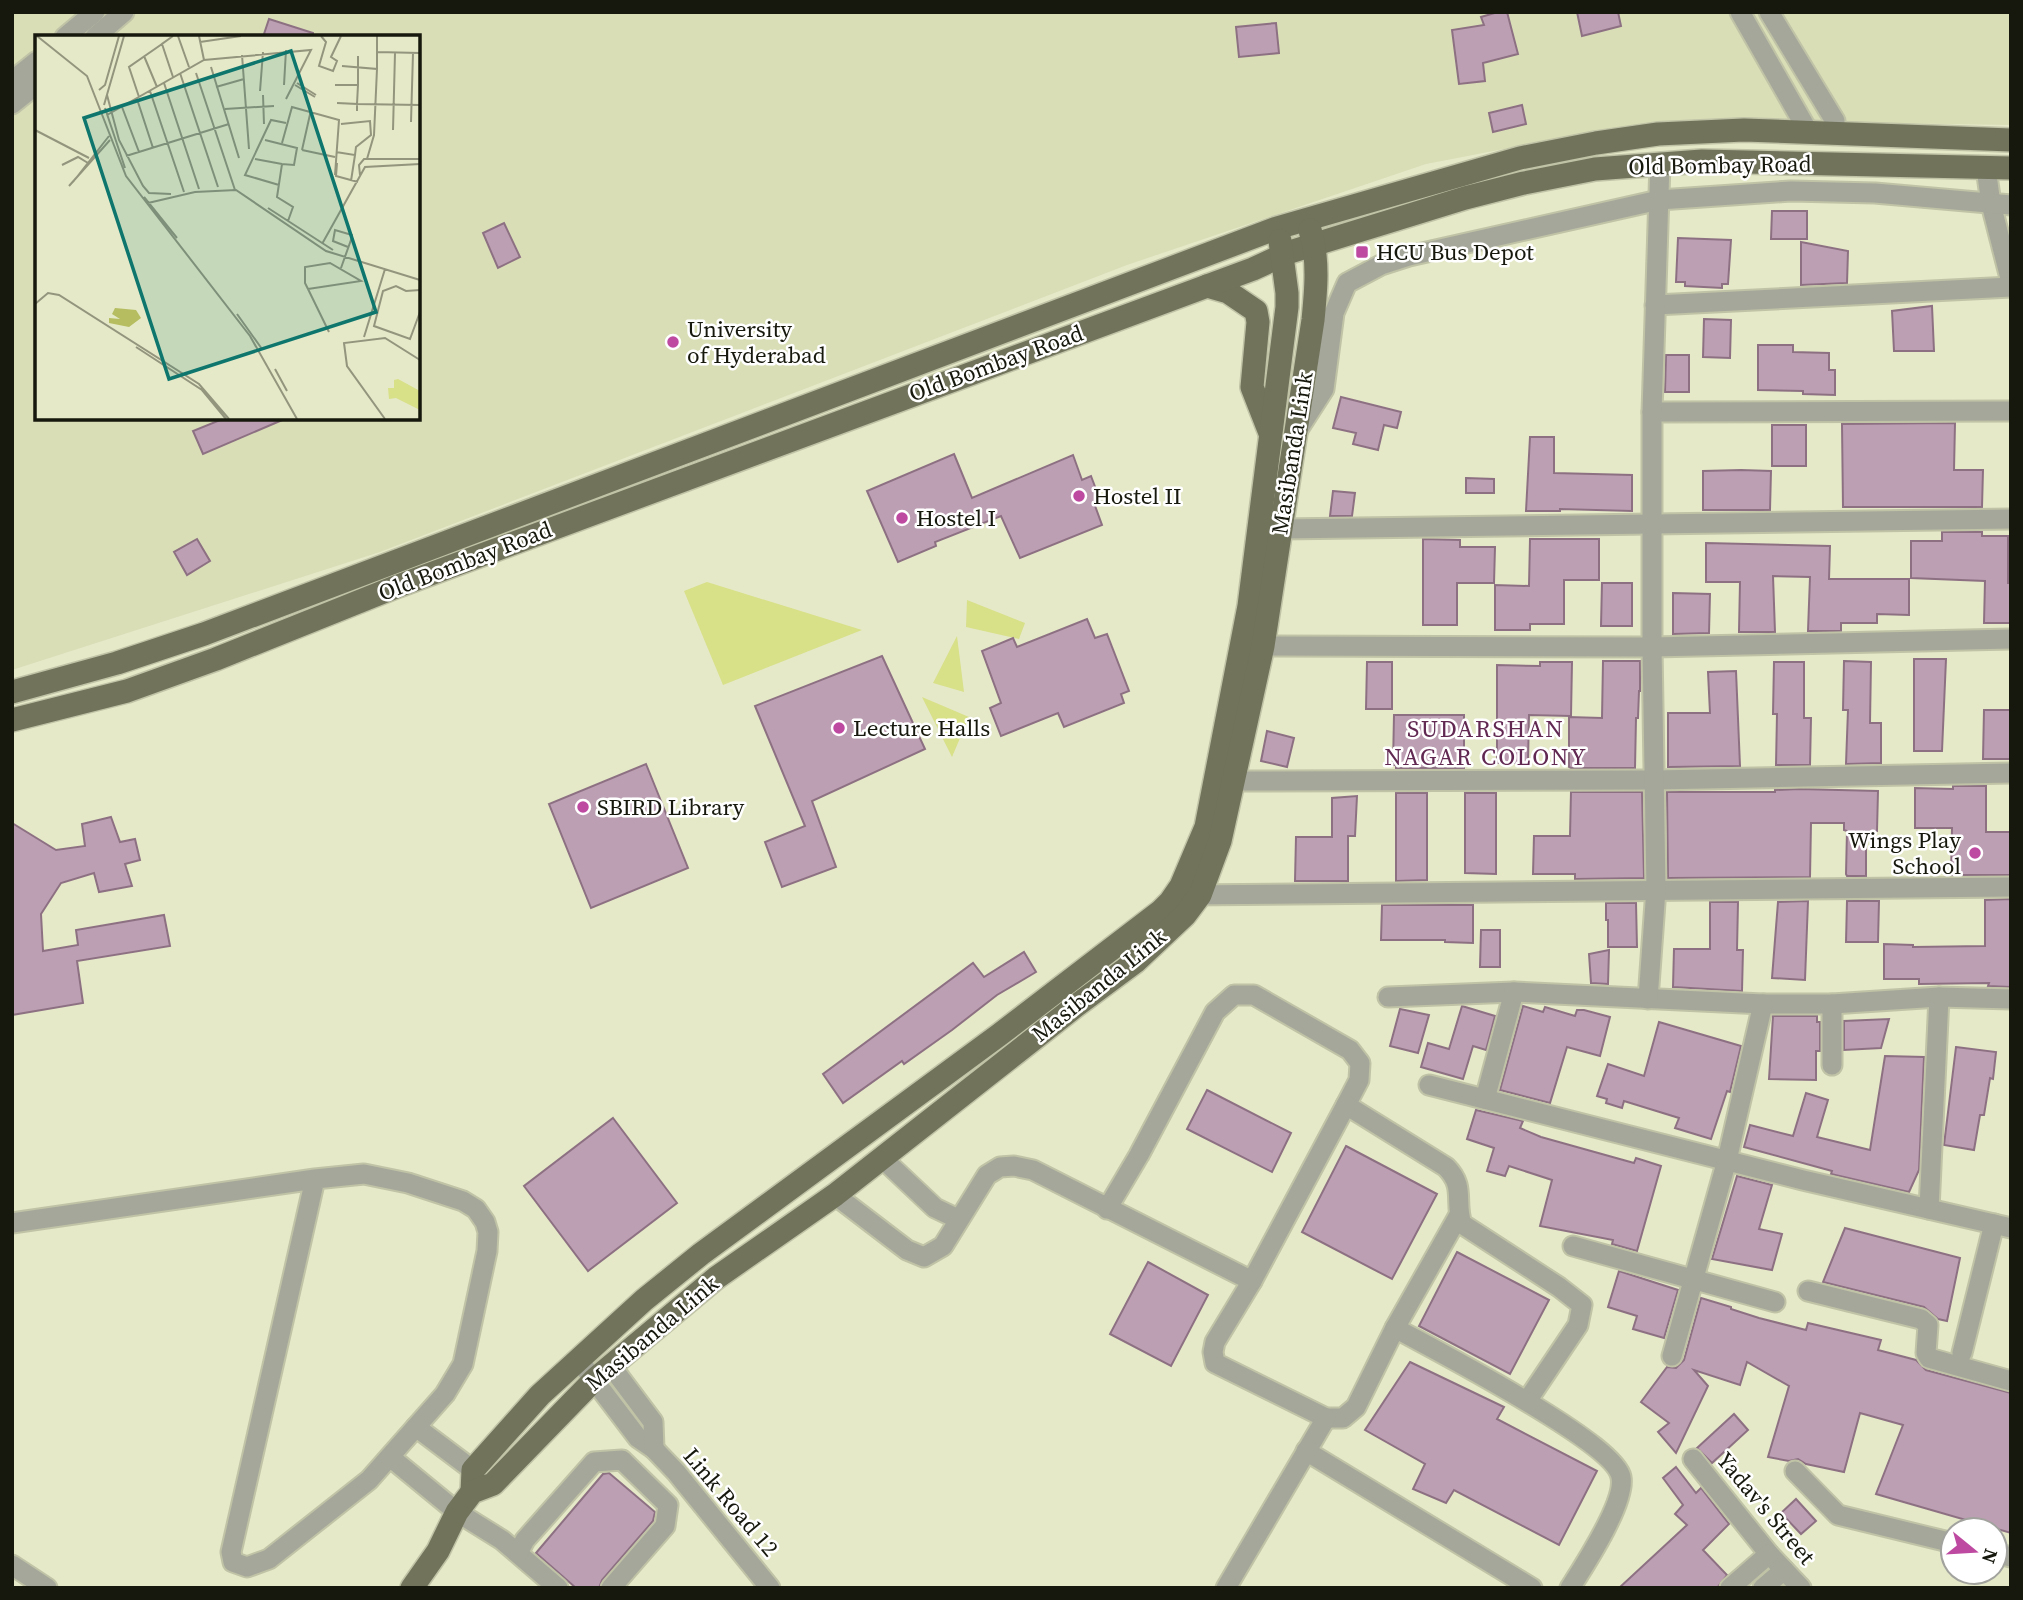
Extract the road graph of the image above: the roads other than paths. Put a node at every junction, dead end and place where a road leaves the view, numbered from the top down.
1 (95, 12) edge
2 (124, 12) edge
3 (1740, 12) edge
4 (1769, 12) edge
5 (67, 35) edge
6 (97, 35) edge
7 (35, 63) edge
8 (12, 81) edge
9 (35, 87) edge
10 (12, 104) edge
11 (1809, 133) junction
12 (1835, 134) junction
13 (2011, 141) edge
14 (1660, 163) junction
15 (1986, 167) junction
16 (2011, 168) edge
17 (1659, 200) junction
18 (2001, 205) edge
19 (1307, 220) junction
20 (1277, 228) junction
21 (1314, 244) junction
22 (1283, 255) junction
23 (2011, 285) edge
24 (1207, 286) junction
25 (1655, 305) junction
26 (2011, 411) edge
27 (1652, 412) junction
28 (1295, 433) junction
29 (1271, 436) junction
30 (2011, 519) edge
31 (1652, 524) junction
32 (1280, 529) junction
33 (2011, 639) edge
34 (1263, 646) junction
35 (1651, 647) junction
36 (12, 692) edge
37 (12, 720) edge
38 (2011, 773) edge
39 (1655, 780) junction
40 (1234, 781) junction
41 (2011, 887) edge
42 (1656, 888) junction
43 (1175, 894) junction
44 (1200, 895) junction
45 (1098, 960) junction
46 (1111, 979) junction
47 (1514, 992) junction
48 (1388, 997) dead end
49 (1939, 997) junction
50 (1648, 999) junction
51 (2011, 999) edge
52 (1762, 1004) junction
53 (1832, 1004) junction
54 (1832, 1065) dead end
55 (1429, 1085) dead end
56 (1485, 1099) junction
57 (1346, 1105) junction
58 (882, 1158) junction
59 (1727, 1160) junction
60 (315, 1179) junction
61 (835, 1195) junction
62 (1107, 1209) junction
63 (1929, 1209) junction
64 (1459, 1214) junction
65 (958, 1219) junction
66 (12, 1223) edge
67 (2002, 1226) edge
68 (1573, 1246) dead end
69 (1695, 1279) junction
70 (1252, 1281) junction
71 (1808, 1291) dead end
72 (1775, 1302) dead end
73 (1395, 1328) junction
74 (1962, 1353) dead end
75 (1672, 1356) dead end
76 (578, 1359) junction
77 (603, 1373) junction
78 (2011, 1381) edge
79 (1527, 1401) junction
80 (1326, 1418) junction
81 (416, 1427) junction
82 (1306, 1451) junction
83 (390, 1457) junction
84 (1693, 1459) dead end
85 (1795, 1471) dead end
86 (472, 1481) junction
87 (457, 1512) junction
88 (1939, 1540) edge
89 (518, 1553) junction
90 (1769, 1554) junction
91 (12, 1565) edge
92 (1784, 1570) junction
93 (47, 1588) edge
94 (412, 1588) edge
95 (558, 1588) edge
96 (611, 1588) edge
97 (770, 1588) edge
98 (1226, 1588) edge
99 (1532, 1588) edge
100 (1570, 1588) edge
101 (1730, 1588) edge
102 (1763, 1588) edge
103 (1801, 1588) edge

1 - 5 street
2 - 6 street
3 - 11 street
4 - 12 street
7 - 8 street
9 - 10 street
11 - 12 main road, Old Bombay Road
11 - 19 main road, Old Bombay Road
12 - 13 main road, Old Bombay Road
14 - 15 main road, Old Bombay Road
14 - 17 street
14 - 21 main road, Old Bombay Road
15 - 16 main road, Old Bombay Road
15 - 18 street
17 - 18 street
17 - 25 street
17 - 28 street
18 - 23 street
19 - 20 main road, Old Bombay Road
19 - 21 main road, Masibanda Link
20 - 22 main road
20 - 36 main road, Old Bombay Road
21 - 22 main road, Old Bombay Road
21 - 28 main road, Masibanda Link
22 - 24 main road, Old Bombay Road
22 - 29 main road
23 - 25 street
24 - 29 main road
24 - 37 main road, Old Bombay Road
25 - 27 street
26 - 27 street
27 - 31 street
28 - 32 main road, Masibanda Link
29 - 43 main road
30 - 31 street
31 - 32 street
31 - 35 street
32 - 34 main road, Masibanda Link
33 - 35 street
34 - 35 street
34 - 40 main road, Masibanda Link
35 - 39 street
38 - 39 street
39 - 40 street
39 - 42 street
40 - 44 main road, Masibanda Link
41 - 42 street
42 - 44 street
42 - 50 street
43 - 44 street
43 - 45 main road
44 - 46 main road, Masibanda Link
45 - 46 main road
45 - 76 main road
46 - 58 main road, Masibanda Link
47 - 48 street
47 - 50 street
47 - 56 street
49 - 51 street
49 - 53 street
49 - 63 street
50 - 52 street
52 - 53 street
52 - 59 street
53 - 54 street
55 - 56 street
56 - 59 street
57 - 62 street
57 - 64 street
57 - 70 street
58 - 61 main road, Masibanda Link
58 - 65 street
59 - 63 street
59 - 69 street
60 - 66 street
60 - 81 street
60 - 83 street
61 - 65 street
61 - 77 main road, Masibanda Link
62 - 65 street
62 - 70 street
63 - 67 street
64 - 73 street
64 - 79 street
67 - 74 street
68 - 69 street
69 - 72 street
69 - 75 street
70 - 80 street
71 - 78 street
73 - 79 street
73 - 80 street
76 - 77 street, Link Road 12
76 - 86 main road
77 - 86 main road, Masibanda Link
77 - 97 street, Link Road 12
79 - 100 street
80 - 82 street
81 - 83 street
81 - 86 street
82 - 98 street
82 - 99 street
83 - 87 street
84 - 90 street, Yadav's Street
85 - 88 street
86 - 87 main road
87 - 89 street
87 - 94 main road
89 - 95 street
89 - 96 street
90 - 92 street, Yadav's Street
90 - 101 street
91 - 93 street
92 - 102 street
92 - 103 street, Yadav's Street

